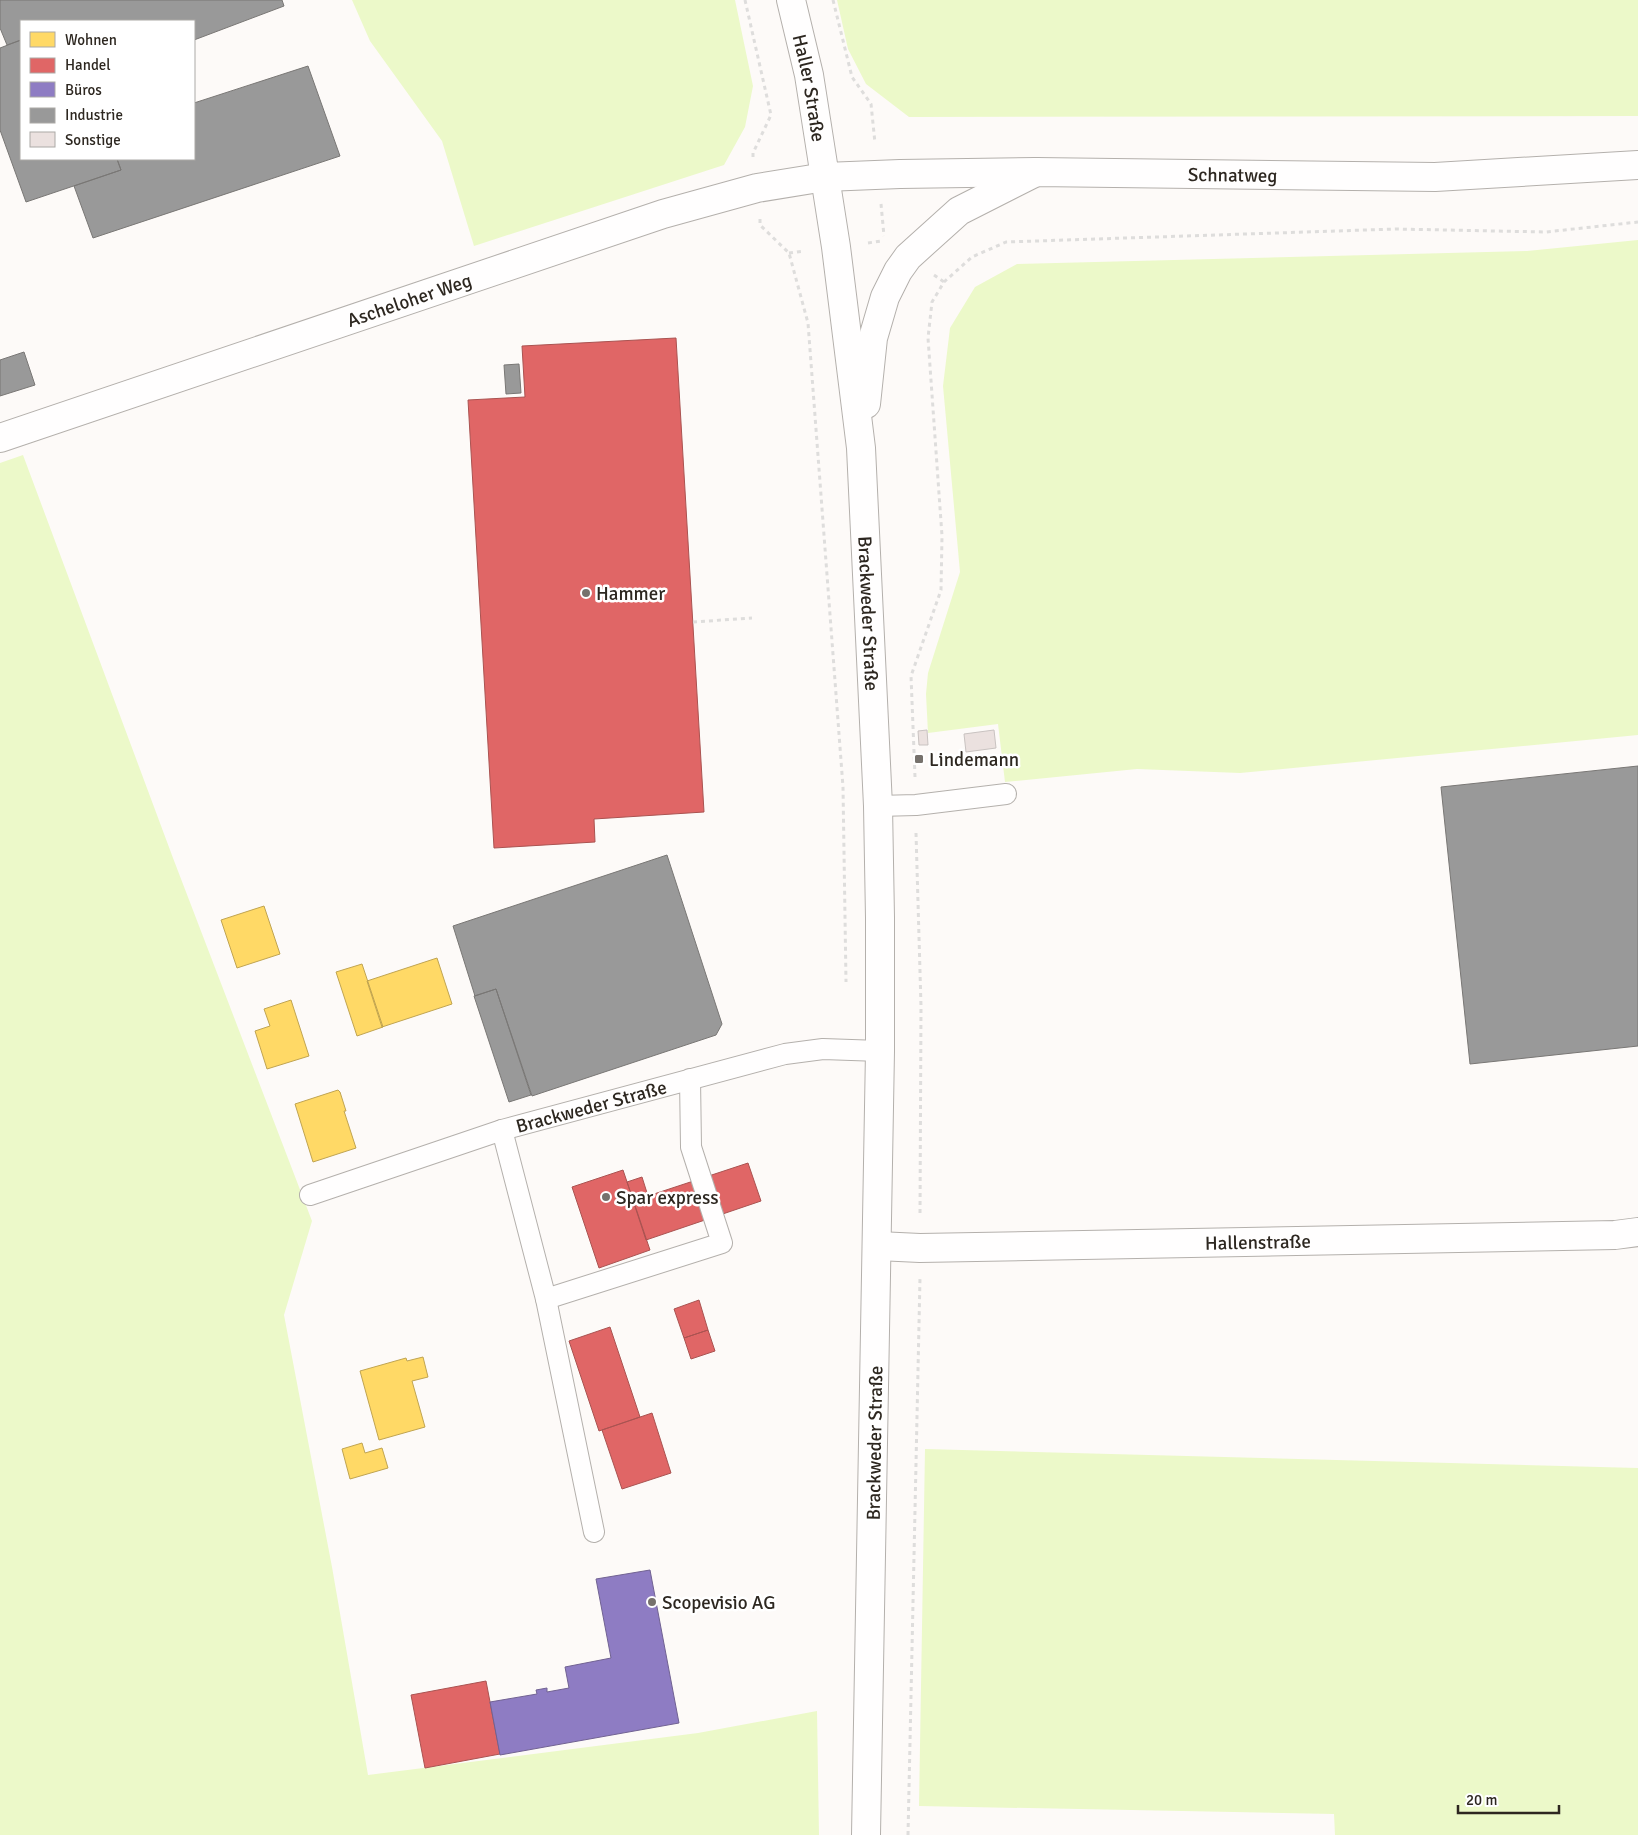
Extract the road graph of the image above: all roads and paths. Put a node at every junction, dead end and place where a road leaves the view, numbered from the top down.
1 (745, 0) edge
2 (791, 0) edge
3 (833, 0) edge
4 (871, 104) dead end
5 (753, 153) dead end
6 (1638, 165) edge
7 (1036, 172) junction
8 (825, 177) junction
9 (1638, 222) edge
10 (760, 225) dead end
11 (789, 254) dead end
12 (0, 438) edge
13 (861, 448) junction
14 (752, 618) dead end
15 (693, 622) dead end
16 (1006, 794) dead end
17 (916, 805) junction
18 (878, 806) junction
19 (880, 1051) junction
20 (690, 1079) junction
21 (502, 1130) junction
22 (310, 1195) dead end
23 (1638, 1232) edge
24 (878, 1246) junction
25 (920, 1248) junction
26 (546, 1299) junction
27 (594, 1532) dead end
28 (866, 1835) edge
29 (908, 1835) edge

1 - 5 path
2 - 8 street, Haller Straße
3 - 4 path
6 - 7 street, Schnatweg
7 - 8 street, Schnatweg
7 - 13 street
8 - 12 street, Ascheloher Weg
8 - 13 street, Brackweder Straße
9 - 17 path
10 - 11 path
13 - 18 street, Brackweder Straße
14 - 15 path
16 - 17 lane
17 - 18 lane
17 - 25 path
18 - 19 street, Brackweder Straße
19 - 20 lane, Brackweder Straße
19 - 24 street, Brackweder Straße
20 - 21 lane, Brackweder Straße
20 - 26 lane
21 - 22 lane, Brackweder Straße
21 - 26 lane
23 - 25 street, Hallenstraße
24 - 25 street, Hallenstraße
24 - 28 street, Brackweder Straße
25 - 29 path
26 - 27 lane

